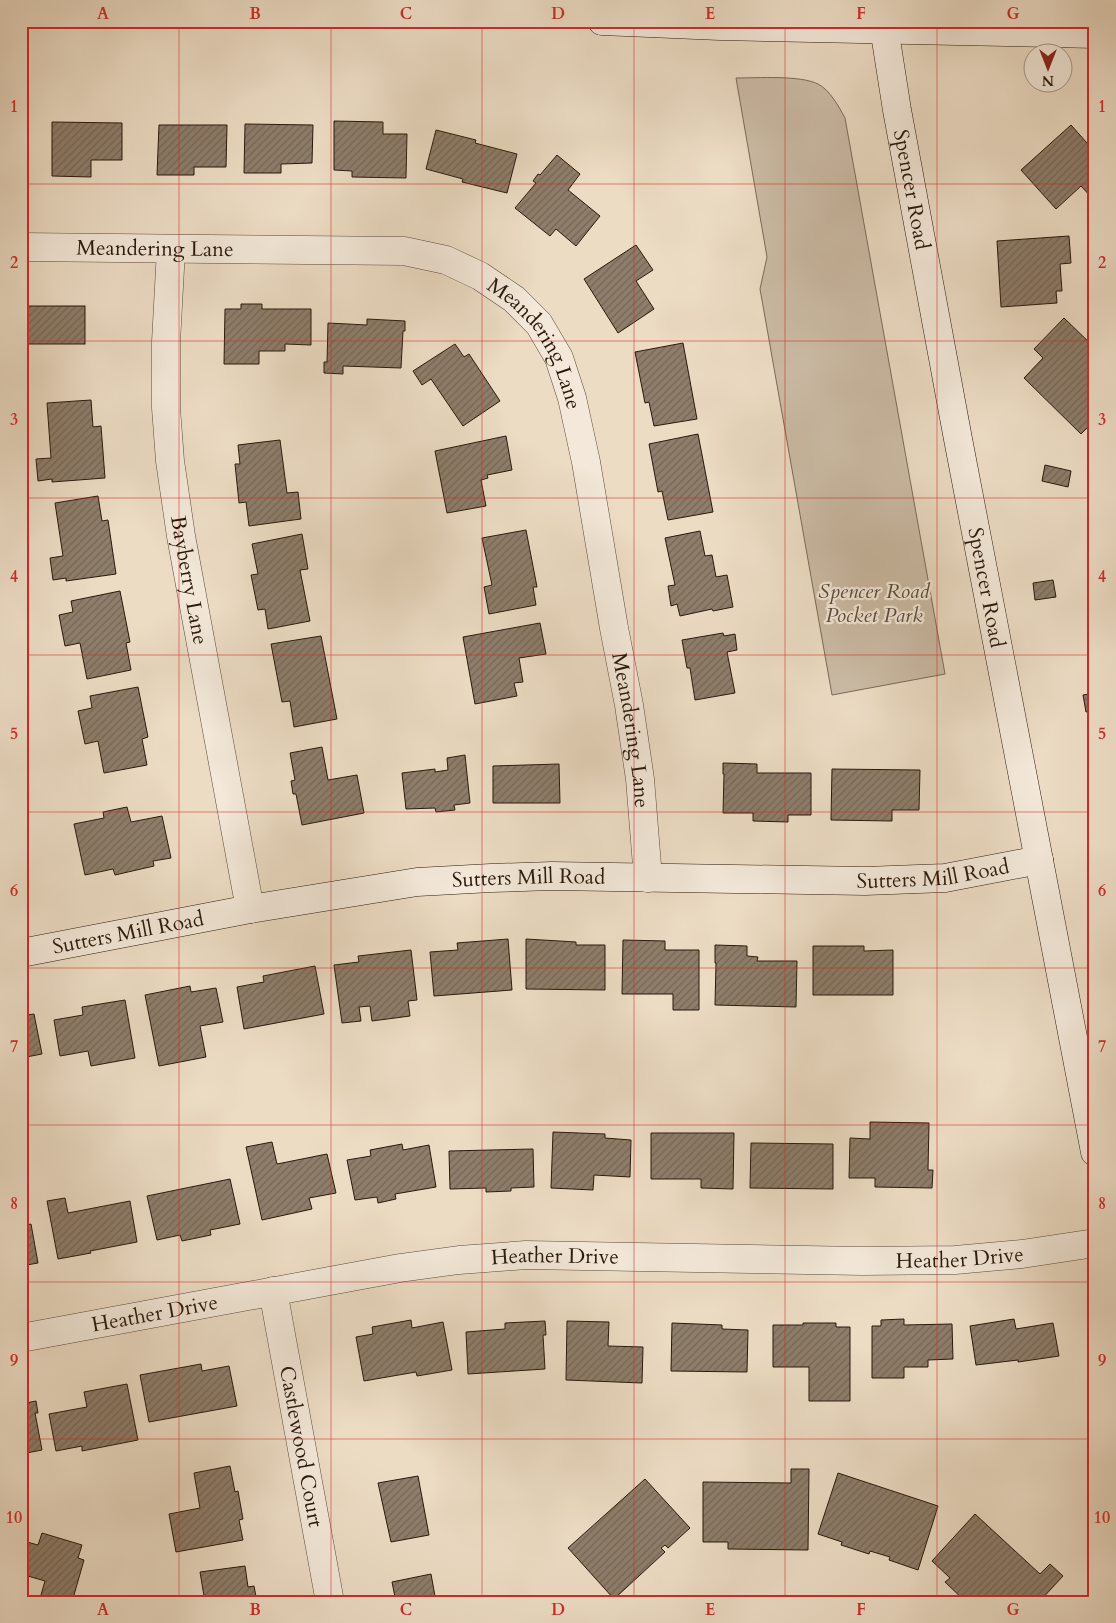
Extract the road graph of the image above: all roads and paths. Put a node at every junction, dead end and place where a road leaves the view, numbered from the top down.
1 (602, 21) edge
2 (884, 26) edge
3 (1095, 34) edge
4 (21, 247) edge
5 (171, 250) junction
6 (1039, 860) junction
7 (648, 878) junction
8 (250, 909) junction
9 (21, 953) edge
10 (1095, 1152) edge
11 (1095, 1243) edge
12 (273, 1291) junction
13 (21, 1338) edge
14 (330, 1602) edge

1 - 2 street
2 - 3 street
2 - 6 street, Spencer Road
4 - 5 street, Meandering Lane
5 - 7 street, Meandering Lane
5 - 8 street, Bayberry Lane
6 - 7 street, Sutters Mill Road
6 - 10 street, Spencer Road
7 - 8 street, Sutters Mill Road
8 - 9 street, Sutters Mill Road
11 - 12 street, Heather Drive
12 - 13 street, Heather Drive
12 - 14 street, Castlewood Court

